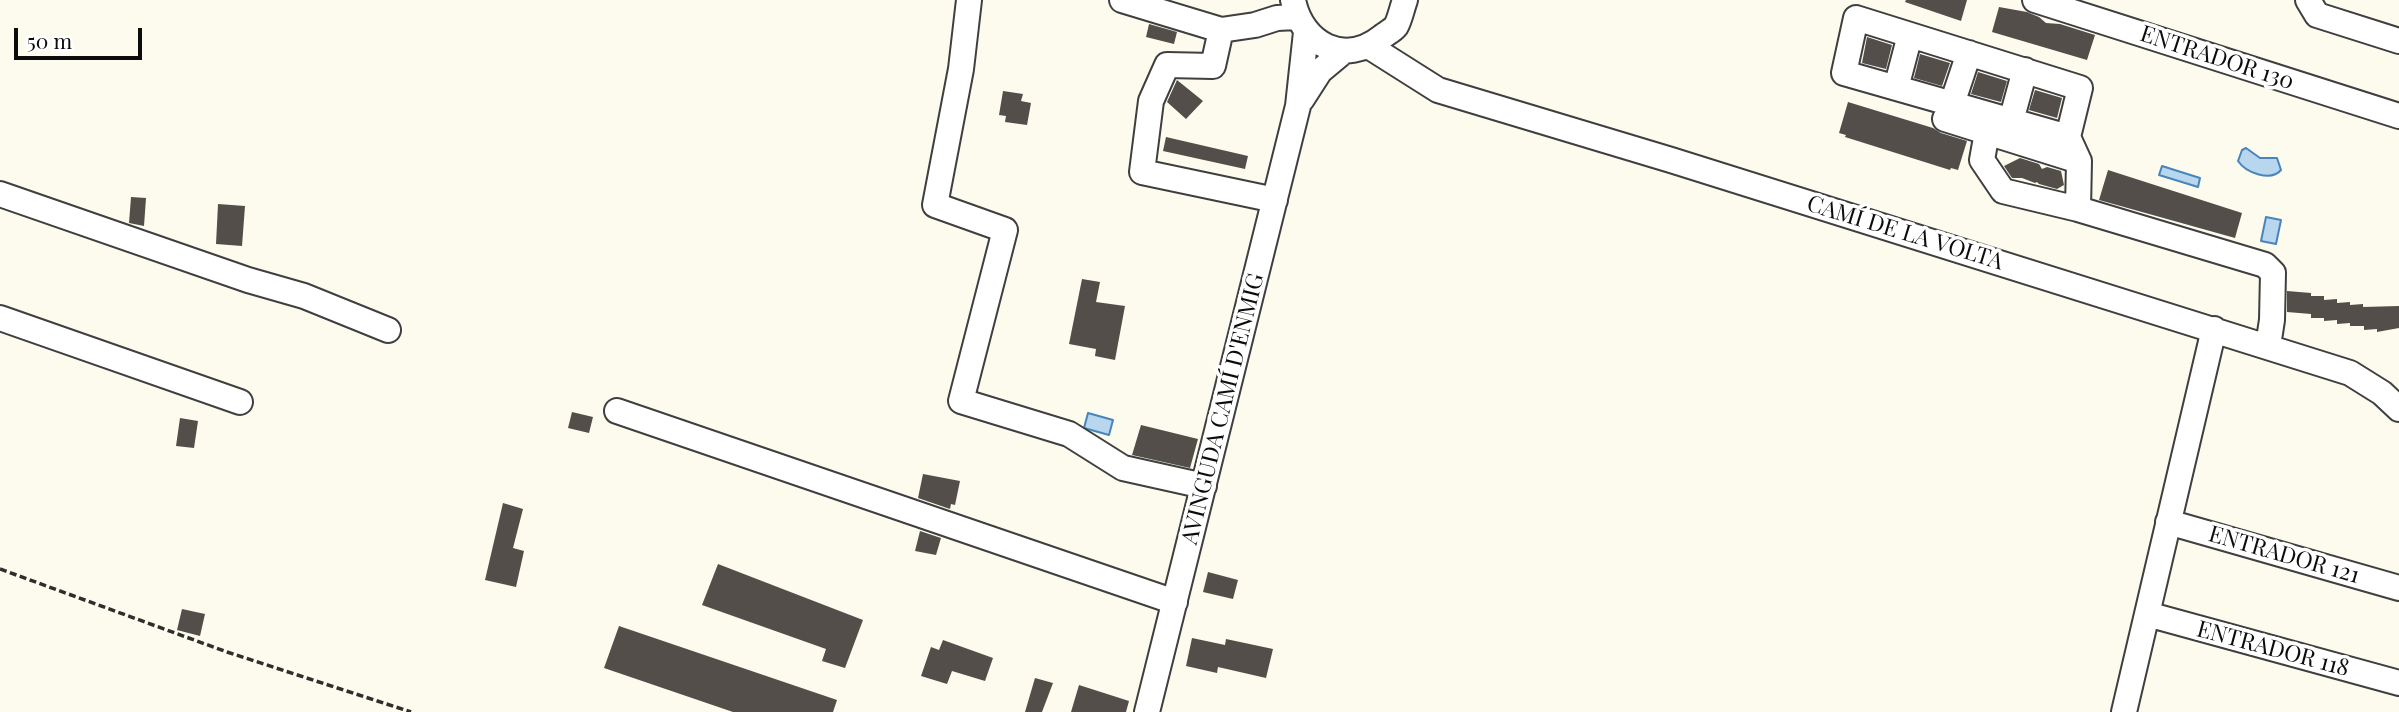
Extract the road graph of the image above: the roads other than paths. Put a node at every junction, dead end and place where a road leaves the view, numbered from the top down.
1 (969, 0) edge
2 (1122, 0) edge
3 (1405, 0) edge
4 (2035, 0) edge
5 (2308, 0) edge
6 (1295, 12) edge
7 (1395, 27) junction
8 (1221, 30) junction
9 (1910, 34) junction
10 (2399, 41) edge
11 (1370, 47) junction
12 (1344, 51) junction
13 (1969, 53) junction
14 (1406, 70) junction
15 (2025, 70) junction
16 (1896, 88) junction
17 (1854, 91) dead end
18 (1952, 104) junction
19 (1298, 106) junction
20 (2399, 116) edge
21 (2011, 121) junction
22 (1987, 132) junction
23 (2068, 137) junction
24 (2079, 160) junction
25 (0, 194) edge
26 (1275, 200) junction
27 (2078, 209) junction
28 (0, 318) edge
29 (2214, 329) junction
30 (388, 330) dead end
31 (2267, 346) junction
32 (240, 402) dead end
33 (2399, 408) edge
34 (617, 411) dead end
35 (1204, 486) junction
36 (2168, 522) junction
37 (2399, 588) edge
38 (1175, 603) junction
39 (2147, 614) junction
40 (2399, 683) edge
41 (1147, 712) edge
42 (2124, 712) edge

1 - 35 street
2 - 8 street
3 - 7 street
4 - 20 street, ENTRADOR 130
5 - 10 street
6 - 8 street
6 - 12 street
6 - 19 street, AVINGUDA CAMÍ D'ENMIG
7 - 11 street
7 - 14 street
8 - 26 street
9 - 13 street
9 - 16 street
9 - 16 street
11 - 12 street
11 - 14 street, CAMÍ DE LA VOLTA
12 - 19 street, AVINGUDA CAMÍ D'ENMIG
13 - 15 street
13 - 18 street
14 - 29 street, CAMÍ DE LA VOLTA
15 - 21 street
15 - 23 street
16 - 18 street
17 - 22 street
18 - 21 street
19 - 26 street, AVINGUDA CAMÍ D'ENMIG
21 - 23 street
22 - 24 street
22 - 27 street
23 - 24 street
24 - 27 street
25 - 30 street
26 - 35 street, AVINGUDA CAMÍ D'ENMIG
27 - 31 street
28 - 32 street
29 - 31 street, CAMÍ DE LA VOLTA
29 - 36 street
31 - 33 street, CAMÍ DE LA VOLTA
34 - 38 street
35 - 38 street, AVINGUDA CAMÍ D'ENMIG
36 - 37 street, ENTRADOR 121
36 - 39 street
38 - 41 street, AVINGUDA CAMÍ D'ENMIG
39 - 40 street, ENTRADOR 118
39 - 42 street

